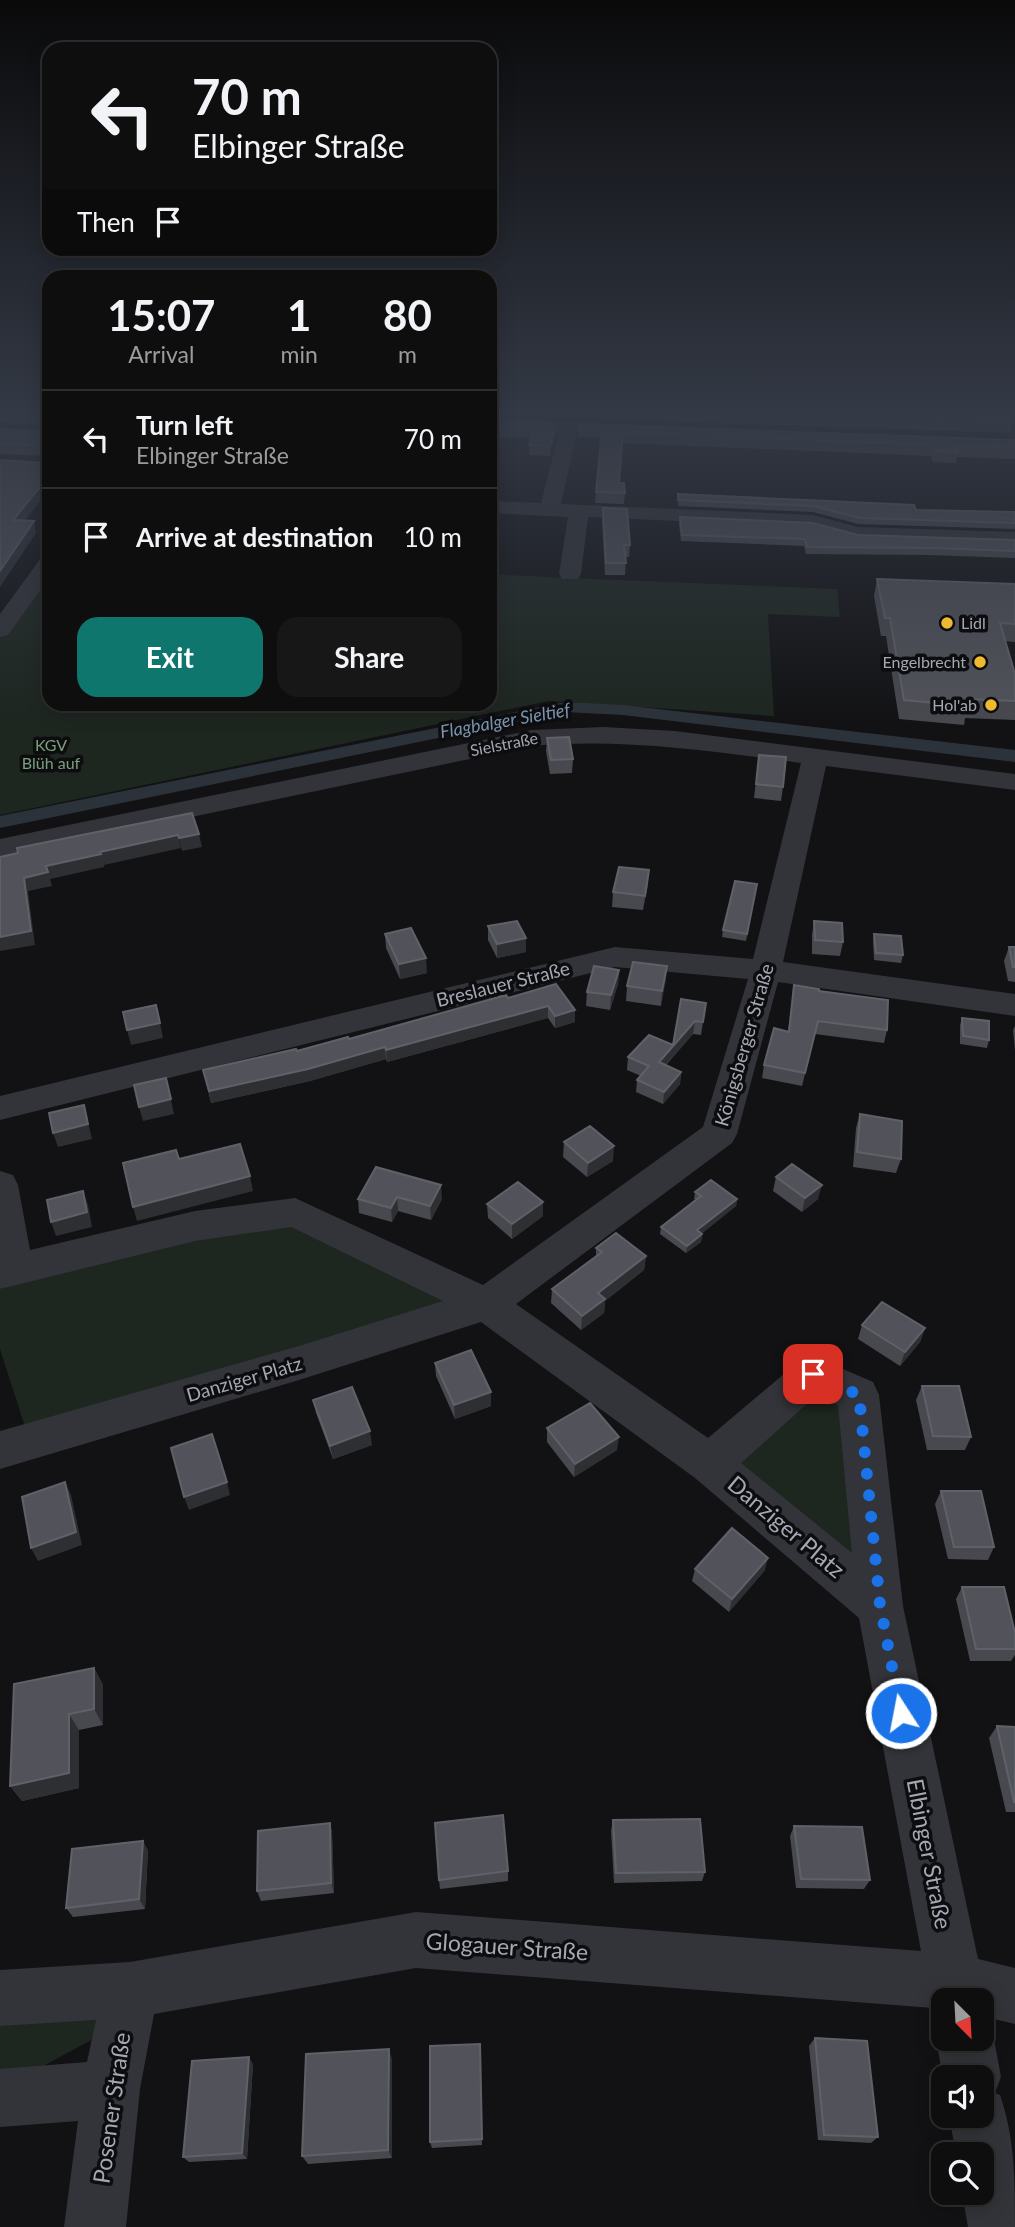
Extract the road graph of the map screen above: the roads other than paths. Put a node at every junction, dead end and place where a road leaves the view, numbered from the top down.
1 (578, 516) edge
2 (681, 516) edge
3 (1015, 538) edge
4 (42, 573) edge
5 (570, 575) dead end
6 (0, 631) edge
7 (815, 758) junction
8 (1015, 782) edge
9 (0, 848) edge
10 (766, 970) junction
11 (1015, 1005) edge
12 (0, 1108) edge
13 (0, 1185) edge
14 (7, 1271) edge
15 (486, 1304) junction
16 (0, 1450) edge
17 (710, 1464) junction
18 (880, 1605) junction
19 (955, 1988) edge
20 (931, 1989) edge
21 (131, 1990) junction
22 (994, 1994) edge
23 (1015, 1996) edge
24 (0, 1998) edge
25 (111, 2089) junction
26 (0, 2098) edge
27 (981, 2128) edge
28 (95, 2227) edge
29 (999, 2227) edge

1 - 5 street
2 - 3 street
4 - 6 street
7 - 8 street, Sielstraße
7 - 9 street, Sielstraße
7 - 10 street, Königsberger Straße
10 - 11 street, Breslauer Straße
10 - 12 street, Breslauer Straße
10 - 15 street, Königsberger Straße
13 - 14 street
14 - 15 street, Danziger Platz
15 - 16 street, Danziger Platz
15 - 17 street, Danziger Platz
17 - 18 street, Danziger Platz
17 - 18 street, Elbinger Straße
18 - 19 street, Elbinger Straße
20 - 21 street, Glogauer Straße
21 - 24 street, Glogauer Straße
21 - 25 street, Posener Straße
22 - 23 street, Glogauer Straße
25 - 26 street
25 - 28 street, Posener Straße
27 - 29 street

